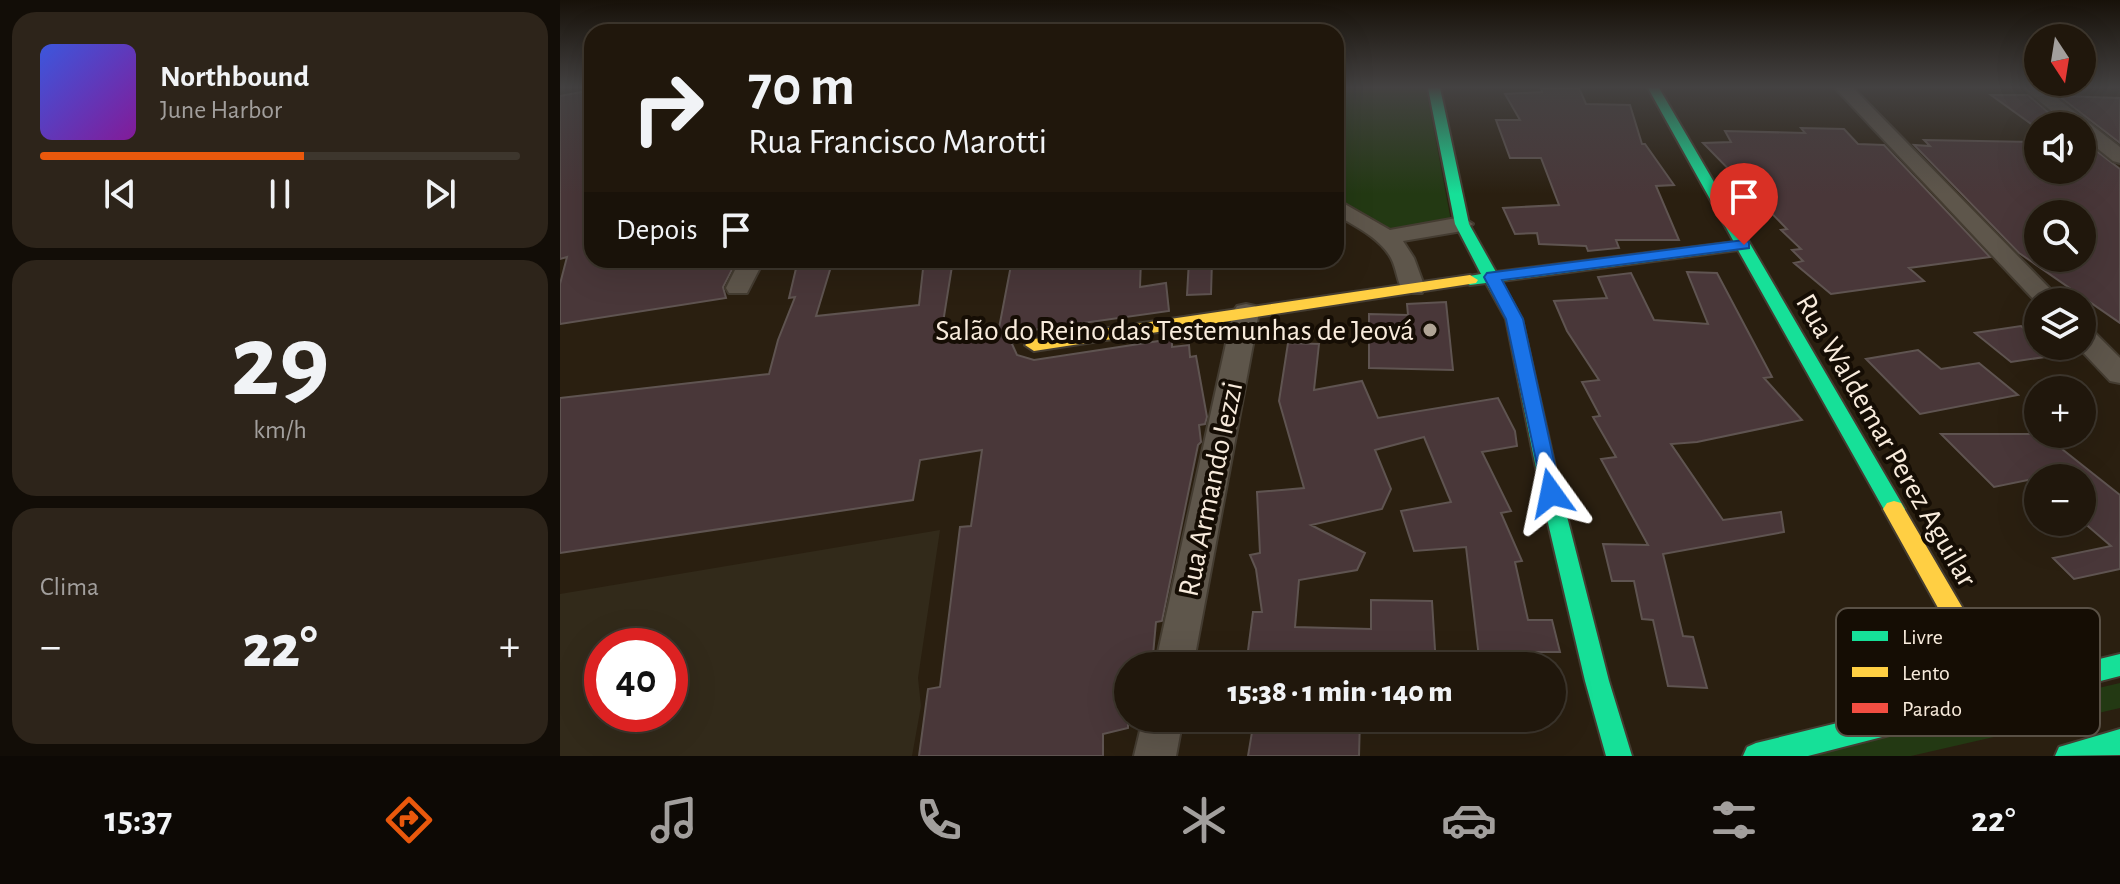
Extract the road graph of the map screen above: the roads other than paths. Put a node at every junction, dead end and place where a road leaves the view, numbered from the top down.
1 (1441, 123) edge
2 (1673, 123) edge
3 (1877, 123) edge
4 (2096, 137) edge
5 (2120, 157) edge
6 (1344, 211) edge
7 (1462, 224) junction
8 (1388, 237) junction
9 (1744, 245) junction
10 (748, 268) edge
11 (1492, 277) junction
12 (738, 288) dead end
13 (1413, 288) junction
14 (2036, 288) edge
15 (1246, 312) junction
16 (1034, 345) dead end
17 (2096, 349) edge
18 (2120, 374) edge
19 (1951, 608) edge
20 (1177, 652) edge
21 (2120, 665) edge
22 (2100, 670) edge
23 (1160, 732) edge
24 (1836, 736) edge
25 (2120, 742) edge
26 (1155, 756) edge
27 (1619, 756) edge
28 (1756, 756) edge
29 (2068, 756) edge

1 - 7 street
2 - 9 street, Rua Waldemar Perez Aguilar
3 - 14 street
4 - 5 street
6 - 8 street
7 - 8 street
7 - 11 street
8 - 13 street
9 - 11 street
9 - 19 street, Rua Waldemar Perez Aguilar
10 - 12 street
11 - 13 street
11 - 27 street
13 - 15 street
15 - 16 street
15 - 20 street, Rua Armando Iezzi
17 - 18 street
21 - 22 street
23 - 26 street
24 - 28 street
25 - 29 street

